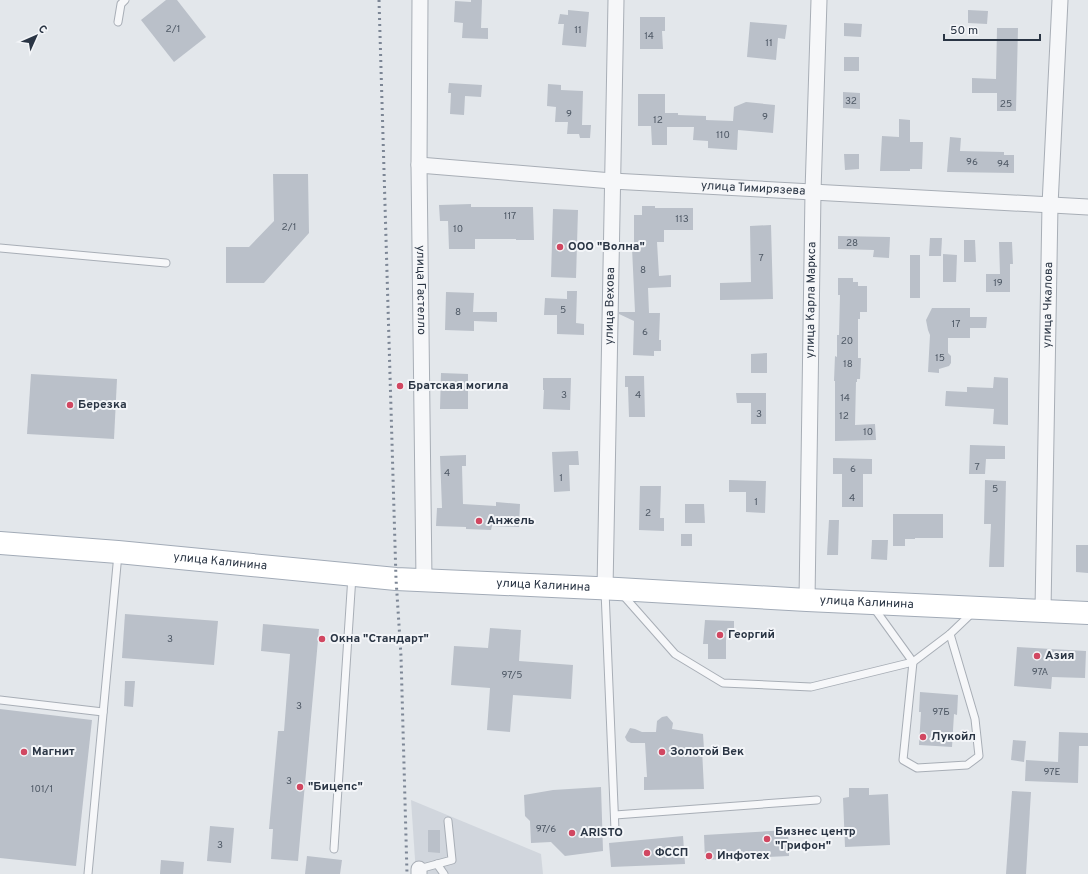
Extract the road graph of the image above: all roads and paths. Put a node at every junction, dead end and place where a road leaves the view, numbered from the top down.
1 (125, 0) edge
2 (420, 0) edge
3 (616, 0) edge
4 (820, 0) edge
5 (1060, 0) edge
6 (118, 22) dead end
7 (418, 164) junction
8 (612, 181) junction
9 (813, 192) junction
10 (1050, 205) junction
11 (1088, 207) edge
12 (0, 248) edge
13 (166, 263) dead end
14 (0, 543) edge
15 (118, 552) junction
16 (352, 574) junction
17 (424, 580) junction
18 (612, 589) junction
19 (807, 600) junction
20 (871, 603) junction
21 (978, 607) junction
22 (1042, 610) junction
23 (1088, 613) edge
24 (950, 634) junction
25 (913, 662) junction
26 (0, 700) edge
27 (104, 712) junction
28 (817, 800) dead end
29 (614, 815) junction
30 (448, 821) dead end
31 (615, 830) dead end
32 (334, 849) dead end
33 (437, 864) junction
34 (419, 871) edge
35 (88, 874) edge
36 (444, 874) edge

1 - 6 lane
2 - 7 street, улица Гастелло
3 - 8 street, улица Вехова
4 - 9 street, улица Карла Маркса
5 - 10 street, улица Чкалова
7 - 8 street, улица Тимирязева
7 - 17 street, улица Гастелло
8 - 9 street, улица Тимирязева
8 - 18 street, улица Вехова
9 - 10 street, улица Тимирязева
9 - 19 street, улица Карла Маркса
10 - 11 street, улица Тимирязева
10 - 22 street, улица Чкалова
12 - 13 lane
14 - 15 main road, улица Калинина
15 - 16 main road, улица Калинина
15 - 27 lane
16 - 17 main road, улица Калинина
16 - 32 lane
17 - 18 main road, улица Калинина
18 - 19 main road, улица Калинина
18 - 25 lane
18 - 29 lane
19 - 20 main road, улица Калинина
20 - 21 main road, улица Калинина
20 - 25 lane
21 - 22 main road, улица Калинина
21 - 24 lane
22 - 23 main road, улица Калинина
24 - 25 lane
24 - 25 lane
26 - 27 lane
27 - 35 lane
28 - 29 lane
29 - 31 lane
30 - 33 lane
33 - 34 lane
33 - 36 lane

